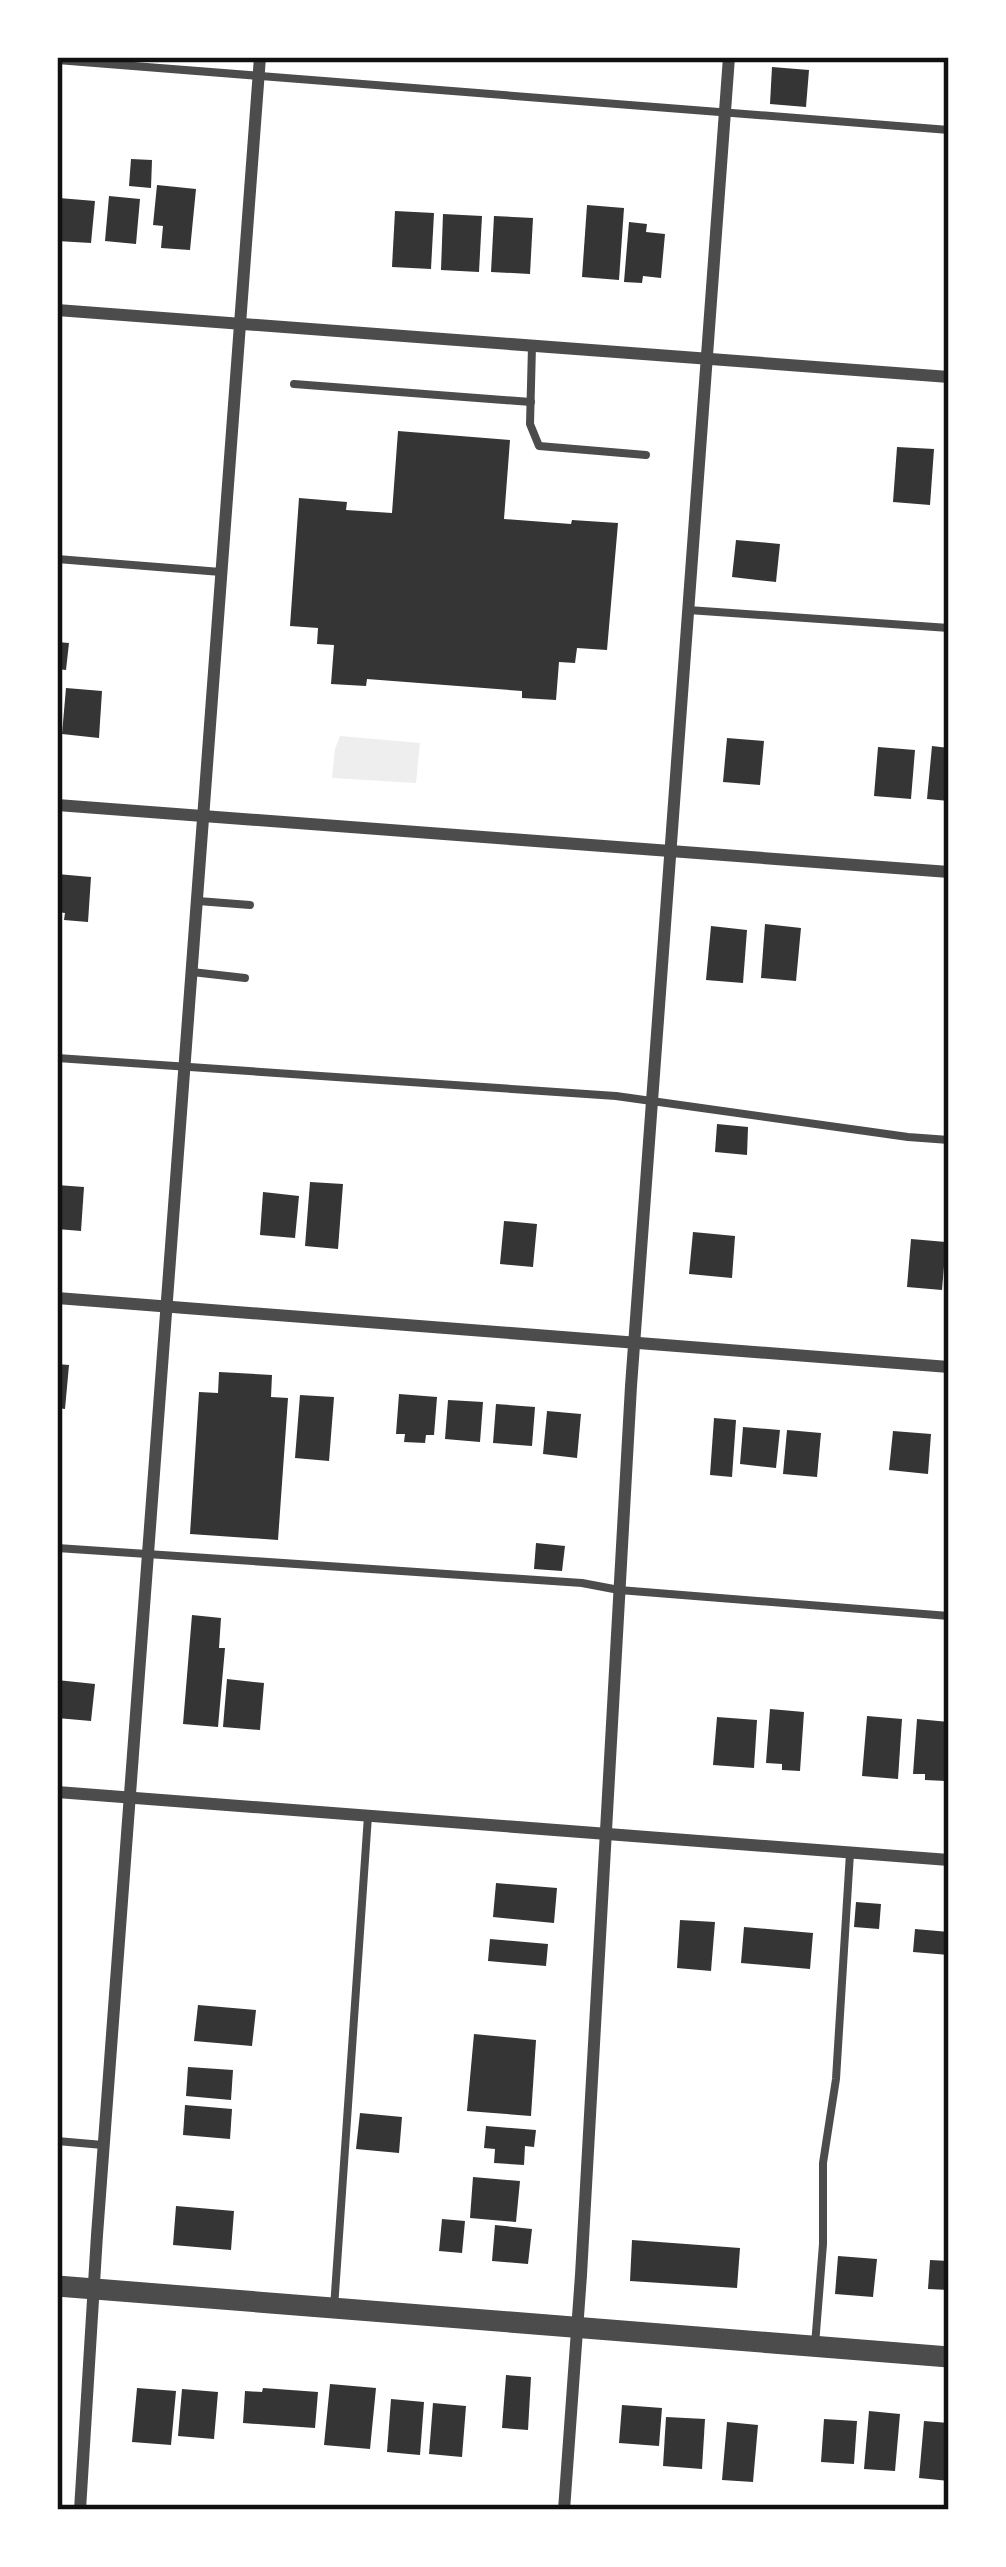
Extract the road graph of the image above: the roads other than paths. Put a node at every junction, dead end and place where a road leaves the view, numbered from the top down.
1 (260, 57) edge
2 (729, 57) edge
3 (57, 60) edge
4 (258, 76) junction
5 (725, 113) junction
6 (949, 130) edge
7 (57, 310) edge
8 (240, 324) junction
9 (532, 346) junction
10 (708, 359) junction
11 (949, 377) edge
12 (294, 384) dead end
13 (531, 402) junction
14 (646, 455) dead end
15 (57, 559) edge
16 (222, 572) junction
17 (688, 610) junction
18 (949, 628) edge
19 (57, 805) edge
20 (204, 816) junction
21 (670, 851) junction
22 (949, 872) edge
23 (196, 900) junction
24 (250, 905) dead end
25 (192, 972) junction
26 (245, 978) dead end
27 (57, 1058) edge
28 (185, 1066) junction
29 (652, 1103) junction
30 (949, 1140) edge
31 (57, 1298) edge
32 (168, 1307) junction
33 (634, 1342) junction
34 (949, 1367) edge
35 (57, 1548) edge
36 (149, 1556) junction
37 (619, 1590) junction
38 (949, 1616) edge
39 (57, 1792) edge
40 (131, 1798) junction
41 (368, 1816) junction
42 (604, 1834) junction
43 (850, 1852) junction
44 (949, 1860) edge
45 (57, 2141) edge
46 (105, 2145) junction
47 (57, 2287) edge
48 (95, 2290) junction
49 (334, 2309) junction
50 (577, 2329) junction
51 (815, 2346) junction
52 (949, 2357) edge
53 (57, 2509) edge
54 (78, 2510) edge
55 (564, 2510) edge

1 - 4 street
2 - 5 street
3 - 4 lane
4 - 5 lane
4 - 8 street
5 - 6 lane
5 - 10 street
7 - 8 street
8 - 9 street
8 - 16 street
9 - 10 street
9 - 13 lane
10 - 11 street
10 - 17 street
12 - 13 lane
13 - 14 lane
15 - 16 lane
16 - 20 street
17 - 18 lane
17 - 21 street
19 - 20 street
20 - 21 street
20 - 23 street
21 - 22 street
21 - 29 street
23 - 24 lane
23 - 25 street
25 - 26 lane
25 - 28 street
27 - 28 lane
28 - 29 lane
28 - 32 street
29 - 30 lane
29 - 33 street
31 - 32 street
32 - 33 street
32 - 36 street
33 - 34 street
33 - 37 street
35 - 36 lane
36 - 37 lane
36 - 40 street
37 - 38 lane
37 - 42 street
39 - 40 street
40 - 41 street
40 - 46 street
41 - 42 street
41 - 49 lane
42 - 43 street
42 - 50 street
43 - 44 street
43 - 51 lane
45 - 46 lane
46 - 48 street
47 - 48 street
48 - 49 street
48 - 54 street
49 - 50 street
50 - 51 street
50 - 55 street
51 - 52 street
53 - 54 lane

